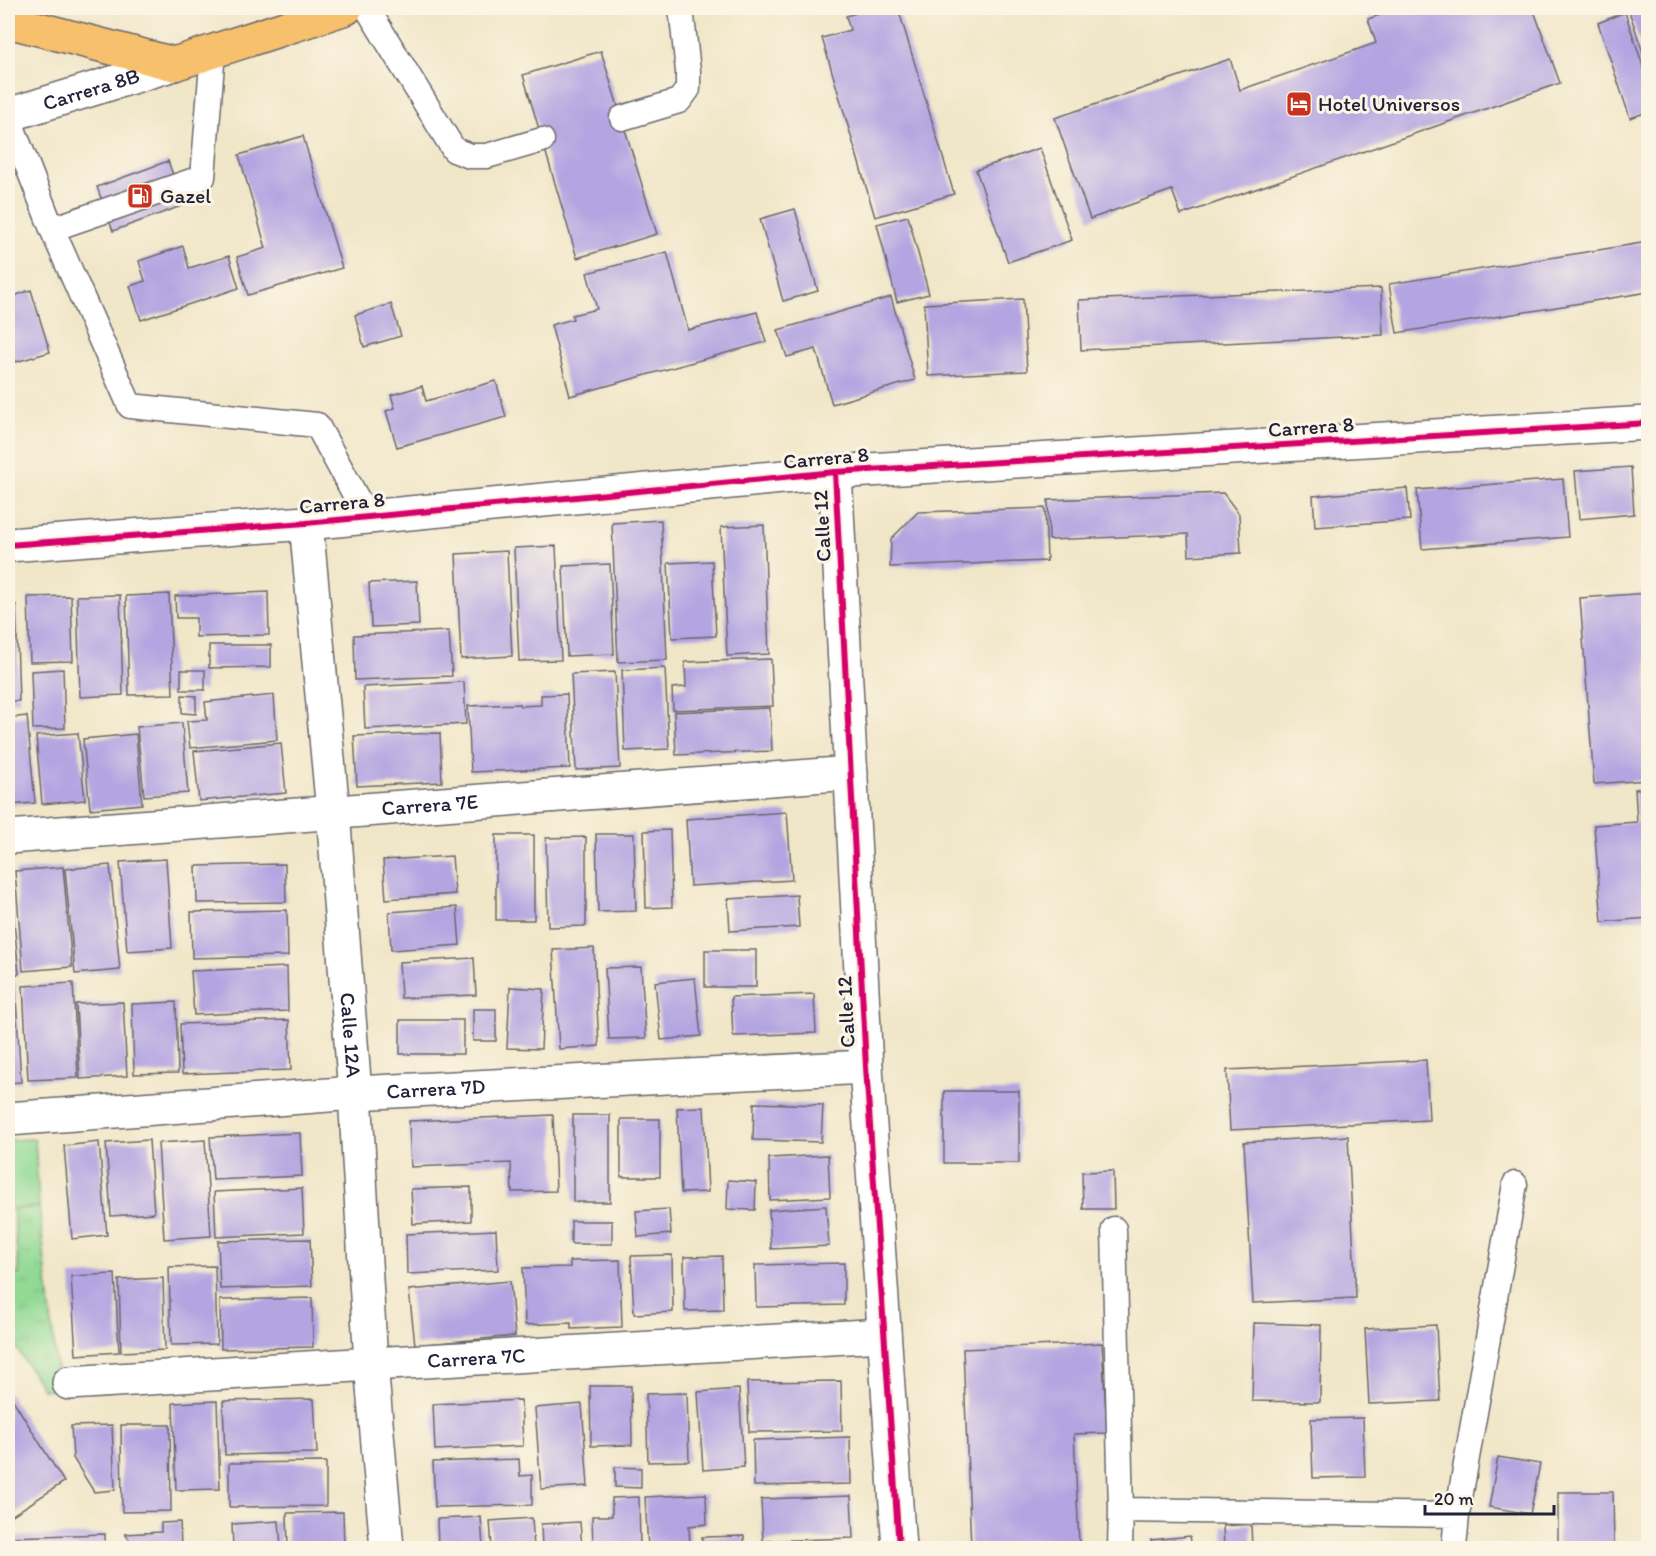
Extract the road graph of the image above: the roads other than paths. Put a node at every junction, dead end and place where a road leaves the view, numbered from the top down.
1 (346, 8) edge
2 (367, 8) edge
3 (681, 8) edge
4 (8, 21) edge
5 (213, 51) junction
6 (174, 64) junction
7 (8, 116) edge
8 (622, 118) dead end
9 (542, 140) dead end
10 (52, 228) junction
11 (1648, 423) edge
12 (835, 472) junction
13 (367, 517) junction
14 (306, 523) junction
15 (8, 545) edge
16 (851, 773) junction
17 (333, 812) junction
18 (8, 837) edge
19 (866, 1067) junction
20 (355, 1093) junction
21 (8, 1119) edge
22 (1515, 1184) dead end
23 (1114, 1228) dead end
24 (885, 1335) junction
25 (371, 1364) junction
26 (69, 1383) dead end
27 (1121, 1510) junction
28 (1457, 1515) junction
29 (387, 1548) edge
30 (899, 1548) edge
31 (1120, 1548) edge
32 (1454, 1548) edge

1 - 5 highway
2 - 9 lane
3 - 8 lane
4 - 6 highway
5 - 6 highway
5 - 10 lane
6 - 7 street, Carrera 8B
7 - 10 lane
10 - 13 lane
11 - 12 street, Carrera 8
12 - 13 street, Carrera 8
12 - 16 street, Calle 12
13 - 14 street, Carrera 8
14 - 15 street, Carrera 8
14 - 17 street, Calle 12A
16 - 17 street, Carrera 7E
16 - 19 street, Calle 12
17 - 18 street, Carrera 7E
17 - 20 street, Calle 12A
19 - 20 street, Carrera 7D
19 - 24 street, Calle 12
20 - 21 street, Carrera 7D
20 - 25 street, Calle 12A
22 - 28 lane
23 - 27 lane
24 - 25 street, Carrera 7C
24 - 30 street, Calle 12
25 - 26 street, Carrera 7C
25 - 29 street, Calle 12A
27 - 28 lane
27 - 31 lane
28 - 32 lane

